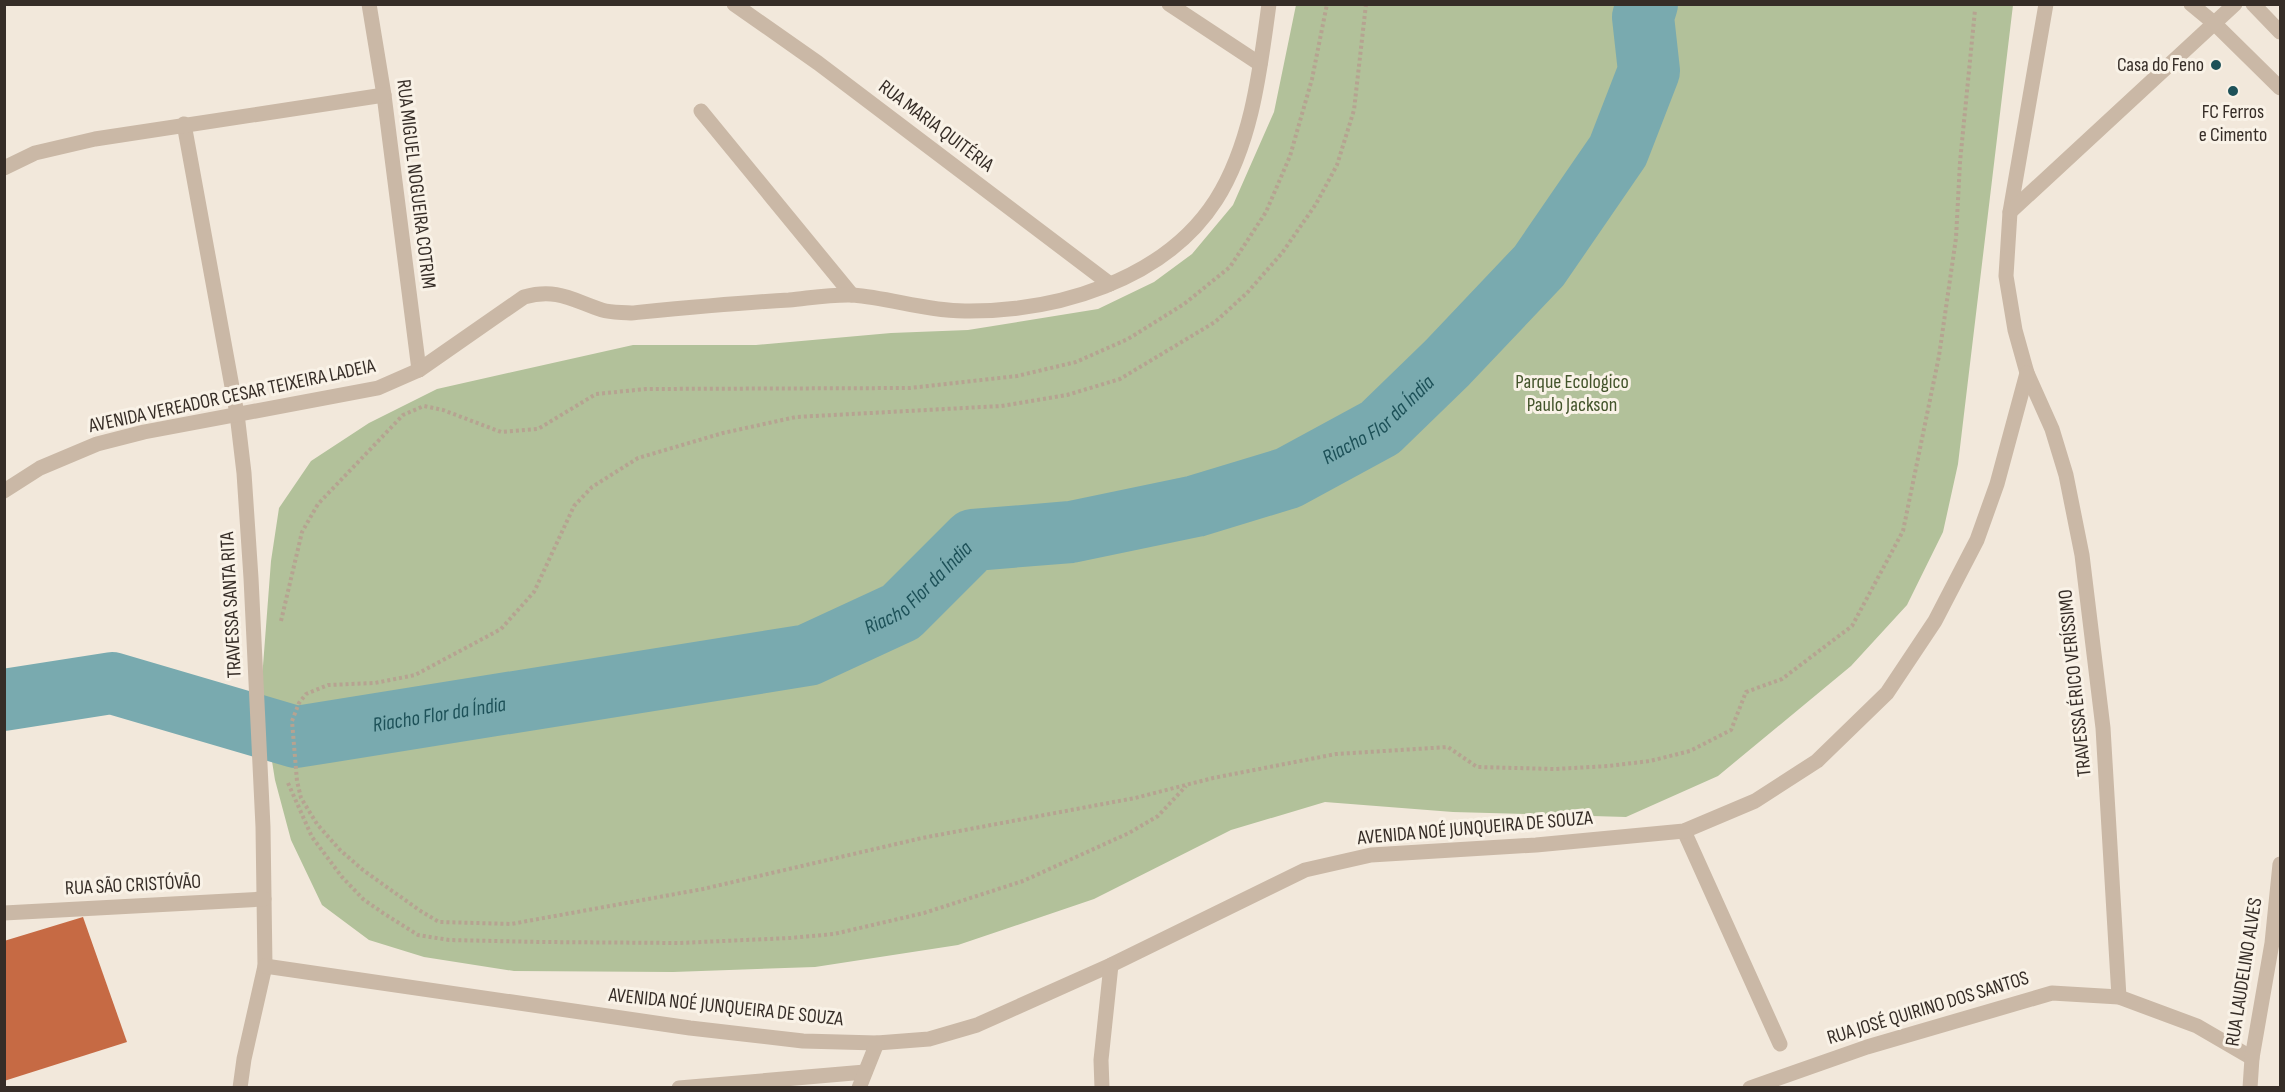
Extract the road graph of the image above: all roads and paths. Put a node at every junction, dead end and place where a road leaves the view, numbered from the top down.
1 (369, 4) edge
2 (734, 4) edge
3 (1169, 4) edge
4 (1269, 4) edge
5 (1327, 4) edge
6 (1366, 4) edge
7 (2046, 4) edge
8 (2191, 4) edge
9 (2235, 4) edge
10 (2253, 4) edge
11 (1975, 10) dead end
12 (2214, 23) junction
13 (2280, 32) edge
14 (1260, 64) junction
15 (2280, 88) edge
16 (384, 95) junction
17 (701, 111) dead end
18 (184, 124) junction
19 (4, 168) edge
20 (2010, 213) junction
21 (1110, 284) junction
22 (852, 295) junction
23 (419, 370) junction
24 (2027, 373) junction
25 (237, 414) junction
26 (4, 491) edge
27 (280, 623) dead end
28 (286, 774) dead end
29 (1188, 785) junction
30 (1684, 831) junction
31 (2280, 864) edge
32 (264, 899) junction
33 (4, 913) edge
34 (1111, 965) junction
35 (265, 966) junction
36 (2119, 998) junction
37 (876, 1043) junction
38 (1780, 1044) dead end
39 (2252, 1058) junction
40 (865, 1072) junction
41 (240, 1088) edge
42 (679, 1088) edge
43 (859, 1088) edge
44 (1102, 1088) edge
45 (1750, 1088) edge
46 (2250, 1088) edge

1 - 16 street, RUA MIGUEL NOGUEIRA COTRIM
2 - 21 street, RUA MARIA QUITÉRIA
3 - 14 street
4 - 14 street, AVENIDA VEREADOR CESAR TEIXEIRA LADEIA
5 - 27 path
6 - 29 path
7 - 20 street
8 - 12 street
9 - 12 street
10 - 13 street
11 - 29 path
12 - 15 street
12 - 20 street
14 - 21 street, AVENIDA VEREADOR CESAR TEIXEIRA LADEIA
16 - 18 street
16 - 23 street, RUA MIGUEL NOGUEIRA COTRIM
17 - 22 street
18 - 19 street
18 - 25 street, TRAVESSA SANTA RITA
20 - 24 street
21 - 22 street, AVENIDA VEREADOR CESAR TEIXEIRA LADEIA
22 - 23 street, AVENIDA VEREADOR CESAR TEIXEIRA LADEIA
23 - 25 street, AVENIDA VEREADOR CESAR TEIXEIRA LADEIA
24 - 30 street, AVENIDA NOÉ JUNQUEIRA DE SOUZA
24 - 36 street, TRAVESSA ÉRICO VERÍSSIMO
25 - 26 street, AVENIDA VEREADOR CESAR TEIXEIRA LADEIA
25 - 32 street, TRAVESSA SANTA RITA
28 - 29 path
30 - 34 street, AVENIDA NOÉ JUNQUEIRA DE SOUZA
30 - 38 street
31 - 39 street, RUA LAUDELINO ALVES
32 - 33 street, RUA SÃO CRISTÓVÃO
32 - 35 street, TRAVESSA SANTA RITA
34 - 37 street, AVENIDA NOÉ JUNQUEIRA DE SOUZA
34 - 44 street
35 - 37 street, AVENIDA NOÉ JUNQUEIRA DE SOUZA
35 - 41 street, TRAVESSA SANTA RITA
36 - 39 street, RUA JOSÉ QUIRINO DOS SANTOS
36 - 45 street, RUA JOSÉ QUIRINO DOS SANTOS
37 - 40 street
39 - 46 street, RUA LAUDELINO ALVES
40 - 42 street
40 - 43 street

